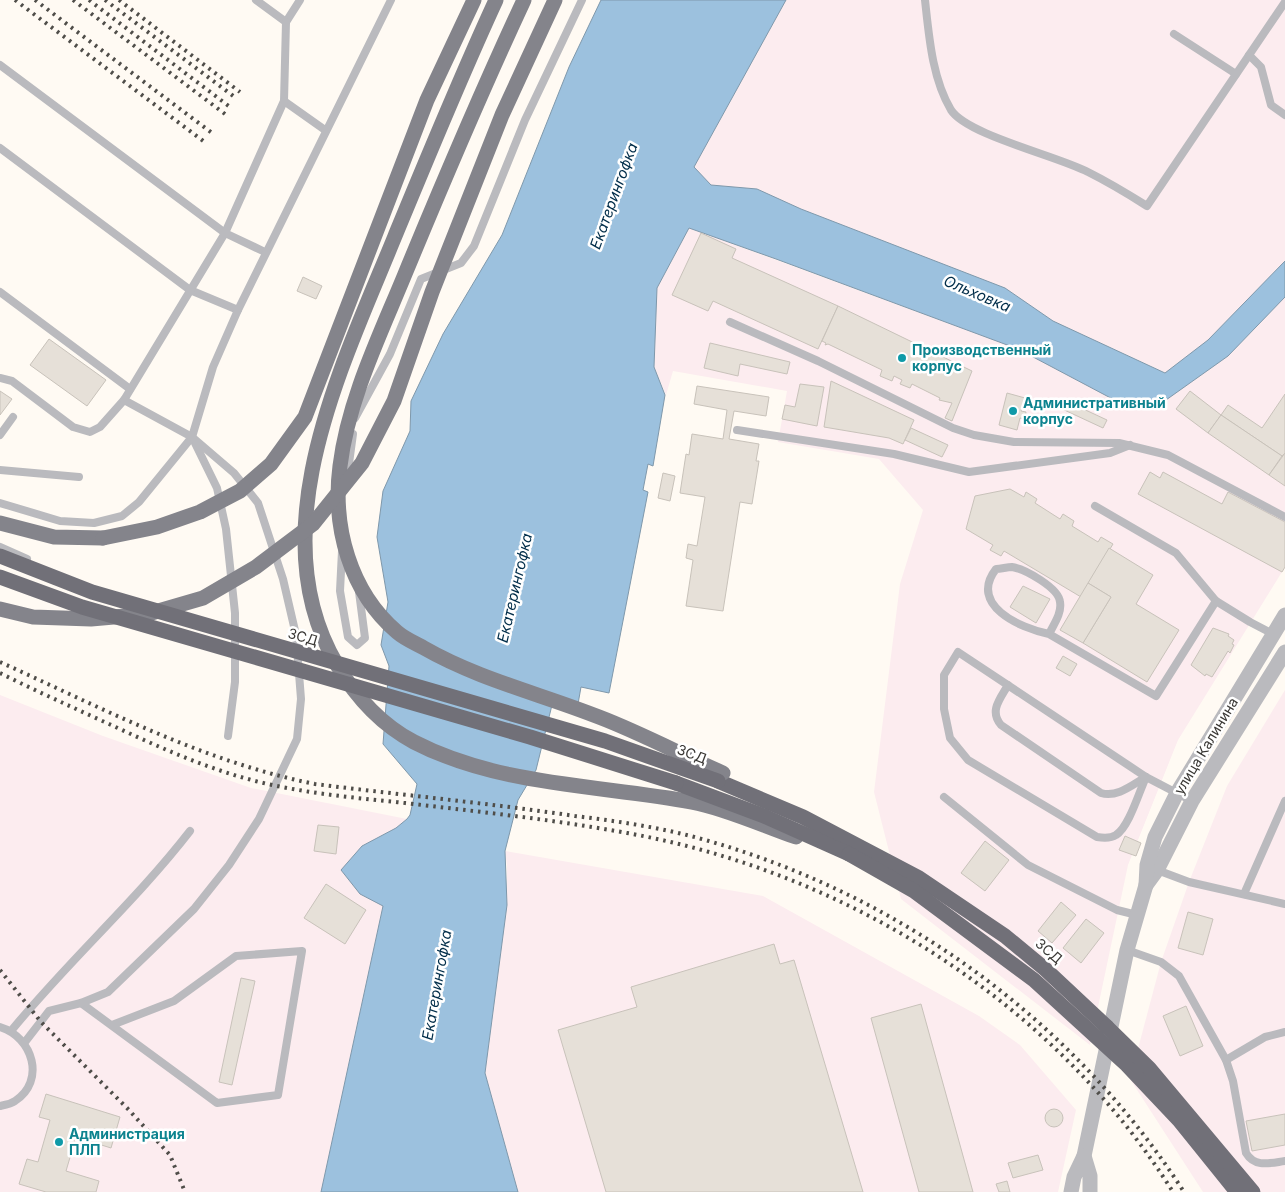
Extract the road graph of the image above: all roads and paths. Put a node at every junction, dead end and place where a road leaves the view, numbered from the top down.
1 (256, 0) edge
2 (300, 0) edge
3 (391, 0) edge
4 (474, 0) edge
5 (496, 0) edge
6 (524, 0) edge
7 (555, 0) edge
8 (582, 0) edge
9 (925, 0) edge
10 (1285, 2) edge
11 (286, 22) junction
12 (1174, 34) dead end
13 (1250, 54) junction
14 (0, 65) edge
15 (1236, 74) junction
16 (284, 101) junction
17 (1285, 115) edge
18 (325, 130) junction
19 (0, 148) edge
20 (225, 233) junction
21 (265, 252) junction
22 (190, 290) junction
23 (0, 292) edge
24 (238, 310) junction
25 (730, 322) dead end
26 (0, 378) edge
27 (130, 389) junction
28 (124, 400) junction
29 (14, 416) dead end
30 (737, 430) dead end
31 (0, 435) edge
32 (192, 437) junction
33 (1130, 445) junction
34 (0, 470) edge
35 (79, 477) dead end
36 (0, 504) edge
37 (1095, 506) dead end
38 (1285, 517) edge
39 (344, 518) junction
40 (0, 522) edge
41 (0, 548) edge
42 (0, 556) edge
43 (0, 577) edge
44 (1216, 601) junction
45 (142, 607) dead end
46 (0, 609) edge
47 (1281, 623) edge
48 (1050, 634) junction
49 (1285, 652) edge
50 (1008, 686) junction
51 (228, 736) dead end
52 (1146, 777) junction
53 (1177, 793) junction
54 (944, 797) dead end
55 (1192, 801) junction
56 (1285, 801) edge
57 (803, 817) junction
58 (190, 831) dead end
59 (849, 854) junction
60 (1158, 870) junction
61 (1146, 885) junction
62 (1244, 894) junction
63 (1285, 904) edge
64 (1137, 914) junction
65 (1127, 950) junction
66 (81, 1003) junction
67 (112, 1025) junction
68 (0, 1027) edge
69 (11, 1031) junction
70 (1285, 1032) edge
71 (25, 1042) junction
72 (1226, 1060) junction
73 (1, 1108) edge
74 (1084, 1156) junction
75 (1285, 1161) edge
76 (1071, 1192) edge
77 (1090, 1192) edge
78 (1237, 1192) edge
79 (1253, 1192) edge

1 - 11 lane
2 - 11 lane
3 - 18 lane
4 - 40 main road, bridge
5 - 59 main road, bridge
6 - 57 main road, bridge
7 - 46 main road, bridge
8 - 39 lane
9 - 15 lane
10 - 13 lane
11 - 16 lane
12 - 15 lane
13 - 15 lane
13 - 17 lane
14 - 20 lane
16 - 18 lane
16 - 20 lane
18 - 21 lane
19 - 22 lane
20 - 21 lane
20 - 22 lane
21 - 24 lane
22 - 24 lane
22 - 27 lane
23 - 27 lane
24 - 32 lane
25 - 33 lane
26 - 28 lane
27 - 28 lane
28 - 32 lane
29 - 31 lane
30 - 33 lane
32 - 36 lane
32 - 51 lane
32 - 66 lane
33 - 38 lane
34 - 35 lane
37 - 44 lane
39 - 39 lane
41 - 45 lane
42 - 57 highway, ЗСД, bridge
43 - 59 highway, bridge
44 - 47 lane
44 - 48 lane
47 - 53 street, улица Калинина
48 - 48 lane
49 - 55 street, улица Калинина
50 - 52 lane
50 - 52 lane
50 - 52 lane
52 - 53 lane
53 - 55 lane
53 - 61 street, улица Калинина
54 - 64 lane
55 - 60 street, улица Калинина
56 - 62 lane
57 - 79 highway, ЗСД, bridge
58 - 69 lane
59 - 78 highway, bridge
60 - 61 street, улица Калинина
60 - 62 lane
61 - 64 street, улица Калинина
62 - 63 lane
64 - 65 street, улица Калинина
65 - 72 lane
65 - 74 street, улица Калинина
66 - 67 lane
66 - 71 lane
67 - 67 lane
68 - 69 lane
69 - 71 lane
70 - 72 lane
71 - 73 lane
72 - 75 lane
74 - 76 street, улица Калинина
74 - 77 street, улица Калинина

